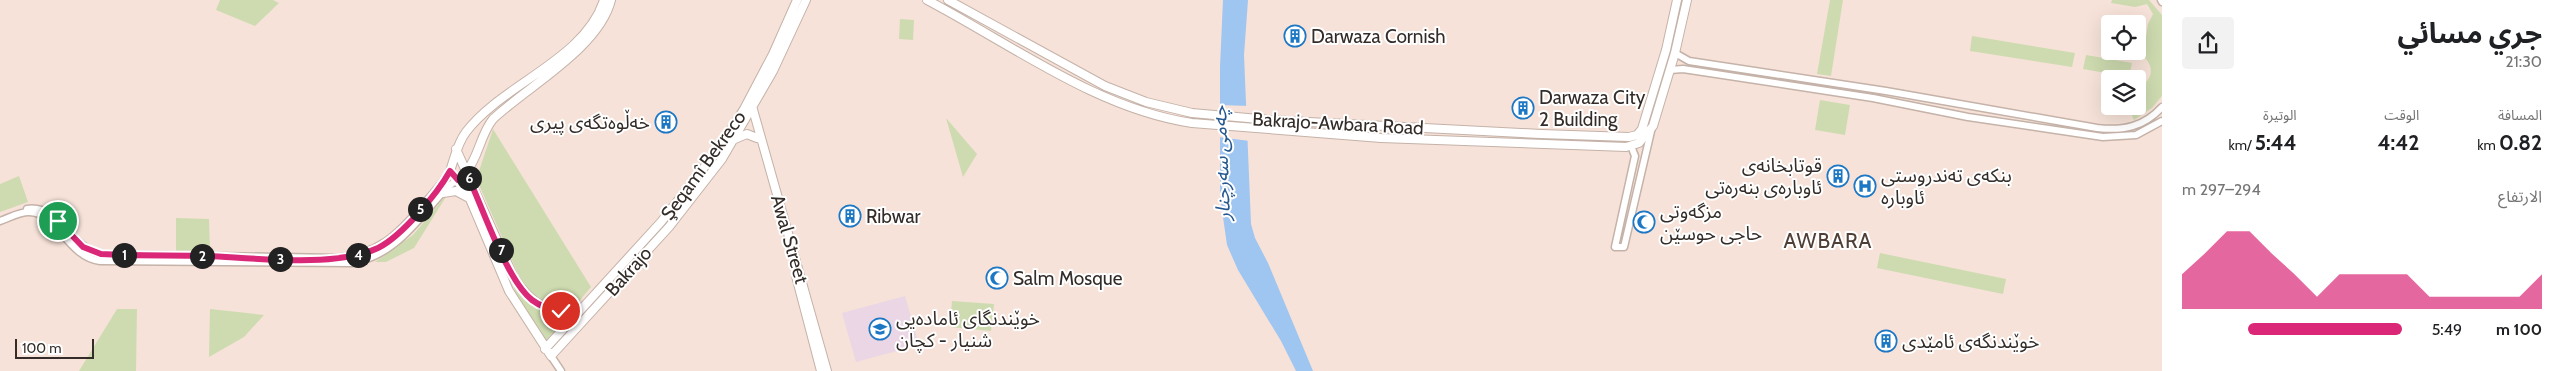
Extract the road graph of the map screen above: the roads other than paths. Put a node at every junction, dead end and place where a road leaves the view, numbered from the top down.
1 (604, 0) edge
2 (611, 0) edge
3 (797, 0) edge
4 (806, 0) edge
5 (927, 0) edge
6 (948, 0) edge
7 (1677, 0) edge
8 (1687, 0) edge
9 (1666, 50) junction
10 (1674, 56) junction
11 (1670, 70) junction
12 (1943, 101) junction
13 (2162, 107) edge
14 (749, 108) junction
15 (1942, 112) junction
16 (479, 118) junction
17 (2162, 121) edge
18 (1265, 124) junction
19 (739, 125) junction
20 (488, 126) junction
21 (1653, 126) junction
22 (1541, 134) junction
23 (757, 138) junction
24 (735, 139) junction
25 (1540, 145) junction
26 (1631, 146) junction
27 (456, 149) junction
28 (450, 171) junction
29 (466, 172) junction
30 (458, 180) junction
31 (443, 193) junction
32 (470, 198) junction
33 (0, 217) edge
34 (0, 221) edge
35 (579, 310) junction
36 (558, 336) junction
37 (564, 343) junction
38 (545, 349) junction
39 (551, 356) junction
40 (561, 371) edge
41 (821, 371) edge
42 (827, 371) edge

1 - 16 main road
2 - 20 main road
3 - 14 main road, Şeqamî Bekreco
4 - 14 main road, Bakrajo
5 - 18 main road, Bakrajo-Awbara Road
6 - 18 main road, Bakrajo-Awbara Road
7 - 9 main road
8 - 10 main road
9 - 10 main road
9 - 22 main road, Bakrajo-Awbara Road
10 - 11 main road
10 - 12 street
11 - 15 street
11 - 21 main road
12 - 13 street
12 - 15 street
14 - 19 main road, Bakrajo
14 - 23 main road, Awal Street
14 - 42 main road, Awal Street
15 - 17 street
16 - 20 main road
16 - 27 main road
18 - 22 main road, Bakrajo-Awbara Road
18 - 25 main road, Bakrajo-Awbara Road
19 - 24 main road, Bakrajo
19 - 35 main road, Şeqamî Bekreco
20 - 29 main road
21 - 26 main road
21 - 26 street
22 - 25 main road
23 - 24 main road
23 - 41 main road, Awal Street
24 - 37 main road, Bakrajo
25 - 26 main road, Bakrajo-Awbara Road
27 - 28 main road
27 - 29 main road
28 - 30 main road
28 - 33 street
29 - 30 street
29 - 35 main road
30 - 31 street
30 - 32 main road
31 - 32 main road
31 - 34 street
32 - 38 main road
35 - 36 main road, Şeqamî Bekreco
36 - 37 main road
36 - 38 main road, Şeqamî Bekreco
37 - 39 main road, Bakrajo
38 - 39 main road
39 - 40 street

